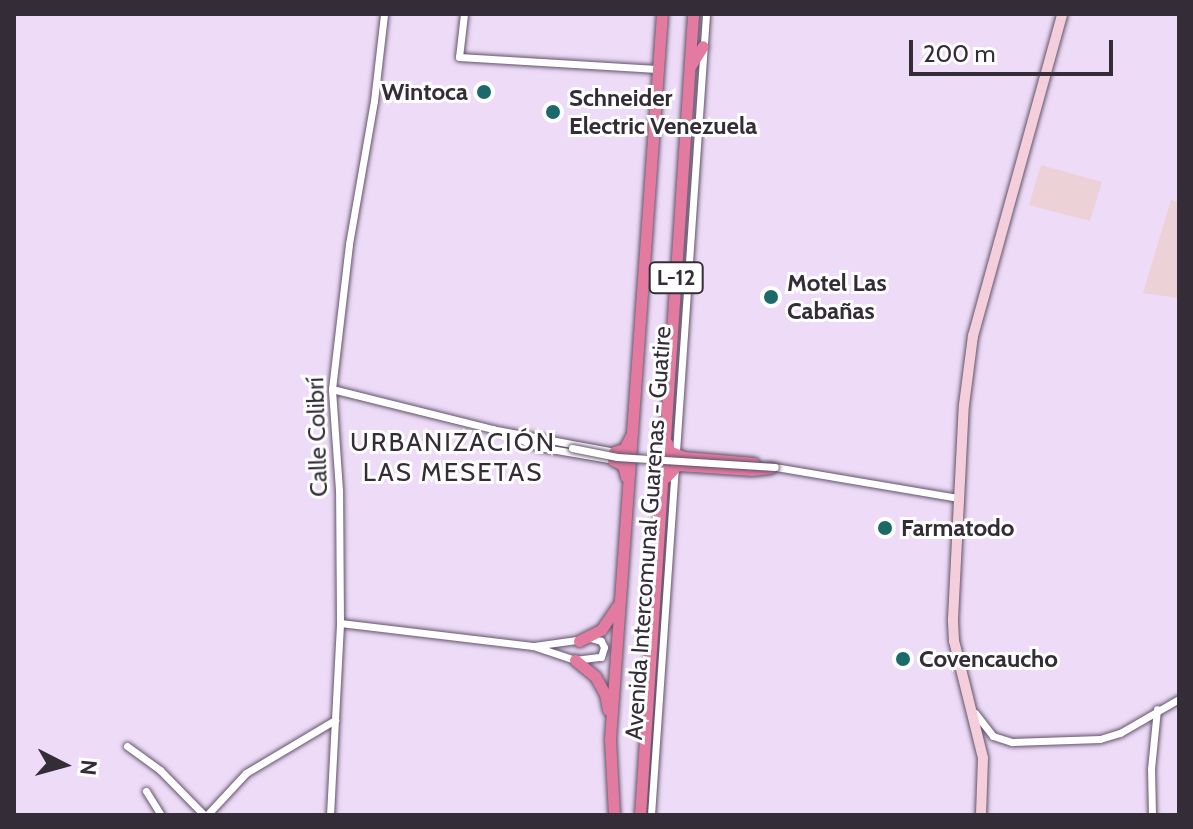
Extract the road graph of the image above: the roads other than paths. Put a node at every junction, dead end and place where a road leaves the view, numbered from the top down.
1 (384, 14) edge
2 (464, 14) edge
3 (662, 14) edge
4 (693, 14) edge
5 (706, 14) edge
6 (1062, 14) edge
7 (703, 46) junction
8 (657, 69) junction
9 (689, 69) junction
10 (670, 380) junction
11 (332, 389) junction
12 (679, 409) junction
13 (633, 416) junction
14 (491, 429) junction
15 (508, 434) junction
16 (667, 442) junction
17 (614, 456) junction
18 (676, 460) junction
19 (775, 467) junction
20 (664, 486) junction
21 (629, 496) junction
22 (958, 498) junction
23 (621, 590) junction
24 (340, 623) junction
25 (579, 641) junction
26 (533, 646) junction
27 (575, 660) junction
28 (1179, 699) edge
29 (972, 708) junction
30 (1157, 709) junction
31 (335, 720) junction
32 (610, 739) junction
33 (127, 746) dead end
34 (146, 791) dead end
35 (161, 815) edge
36 (206, 815) edge
37 (330, 815) edge
38 (614, 815) edge
39 (640, 815) edge
40 (651, 815) edge
41 (981, 815) edge
42 (1152, 815) edge

1 - 11 street, Calle Colibrí
2 - 8 street
3 - 8 highway, Avenida Intercomunal Guarenas - Guatire / L-12
4 - 9 highway, Avenida Intercomunal Guarenas - Guatire / L-12
5 - 7 street, Avenida Intercomunal Guarenas - Guatire / L-12
6 - 22 main road
7 - 9 highway
7 - 12 street, Avenida Intercomunal Guarenas - Guatire / L-12
8 - 13 highway, Avenida Intercomunal Guarenas - Guatire / L-12
9 - 10 highway, Avenida Intercomunal Guarenas - Guatire / L-12
10 - 12 highway
10 - 16 highway, Avenida Intercomunal Guarenas - Guatire / L-12
11 - 14 street
11 - 24 street, Calle Colibrí
12 - 18 street, Avenida Intercomunal Guarenas - Guatire / L-12
13 - 17 highway
13 - 21 highway, Avenida Intercomunal Guarenas - Guatire / L-12
14 - 15 street
14 - 17 street
15 - 17 street
15 - 19 street, bridge
16 - 18 highway
16 - 20 highway, Avenida Intercomunal Guarenas - Guatire / L-12
17 - 21 highway
18 - 19 highway
18 - 20 highway
18 - 40 street, Avenida Intercomunal Guarenas - Guatire / L-12
19 - 22 street
20 - 39 highway, Avenida Intercomunal Guarenas - Guatire / L-12
21 - 23 highway, Avenida Intercomunal Guarenas - Guatire / L-12
22 - 29 main road
23 - 25 highway
23 - 32 highway, Avenida Intercomunal Guarenas - Guatire / L-12
24 - 26 street
24 - 31 street, Calle Colibrí
25 - 26 street
25 - 27 street
26 - 27 street
27 - 32 highway
28 - 30 street
29 - 30 street
29 - 41 main road
30 - 42 street
31 - 36 street
31 - 37 street, Calle Colibrí
32 - 38 highway, Avenida Intercomunal Guarenas - Guatire / L-12
33 - 36 street
34 - 35 street

